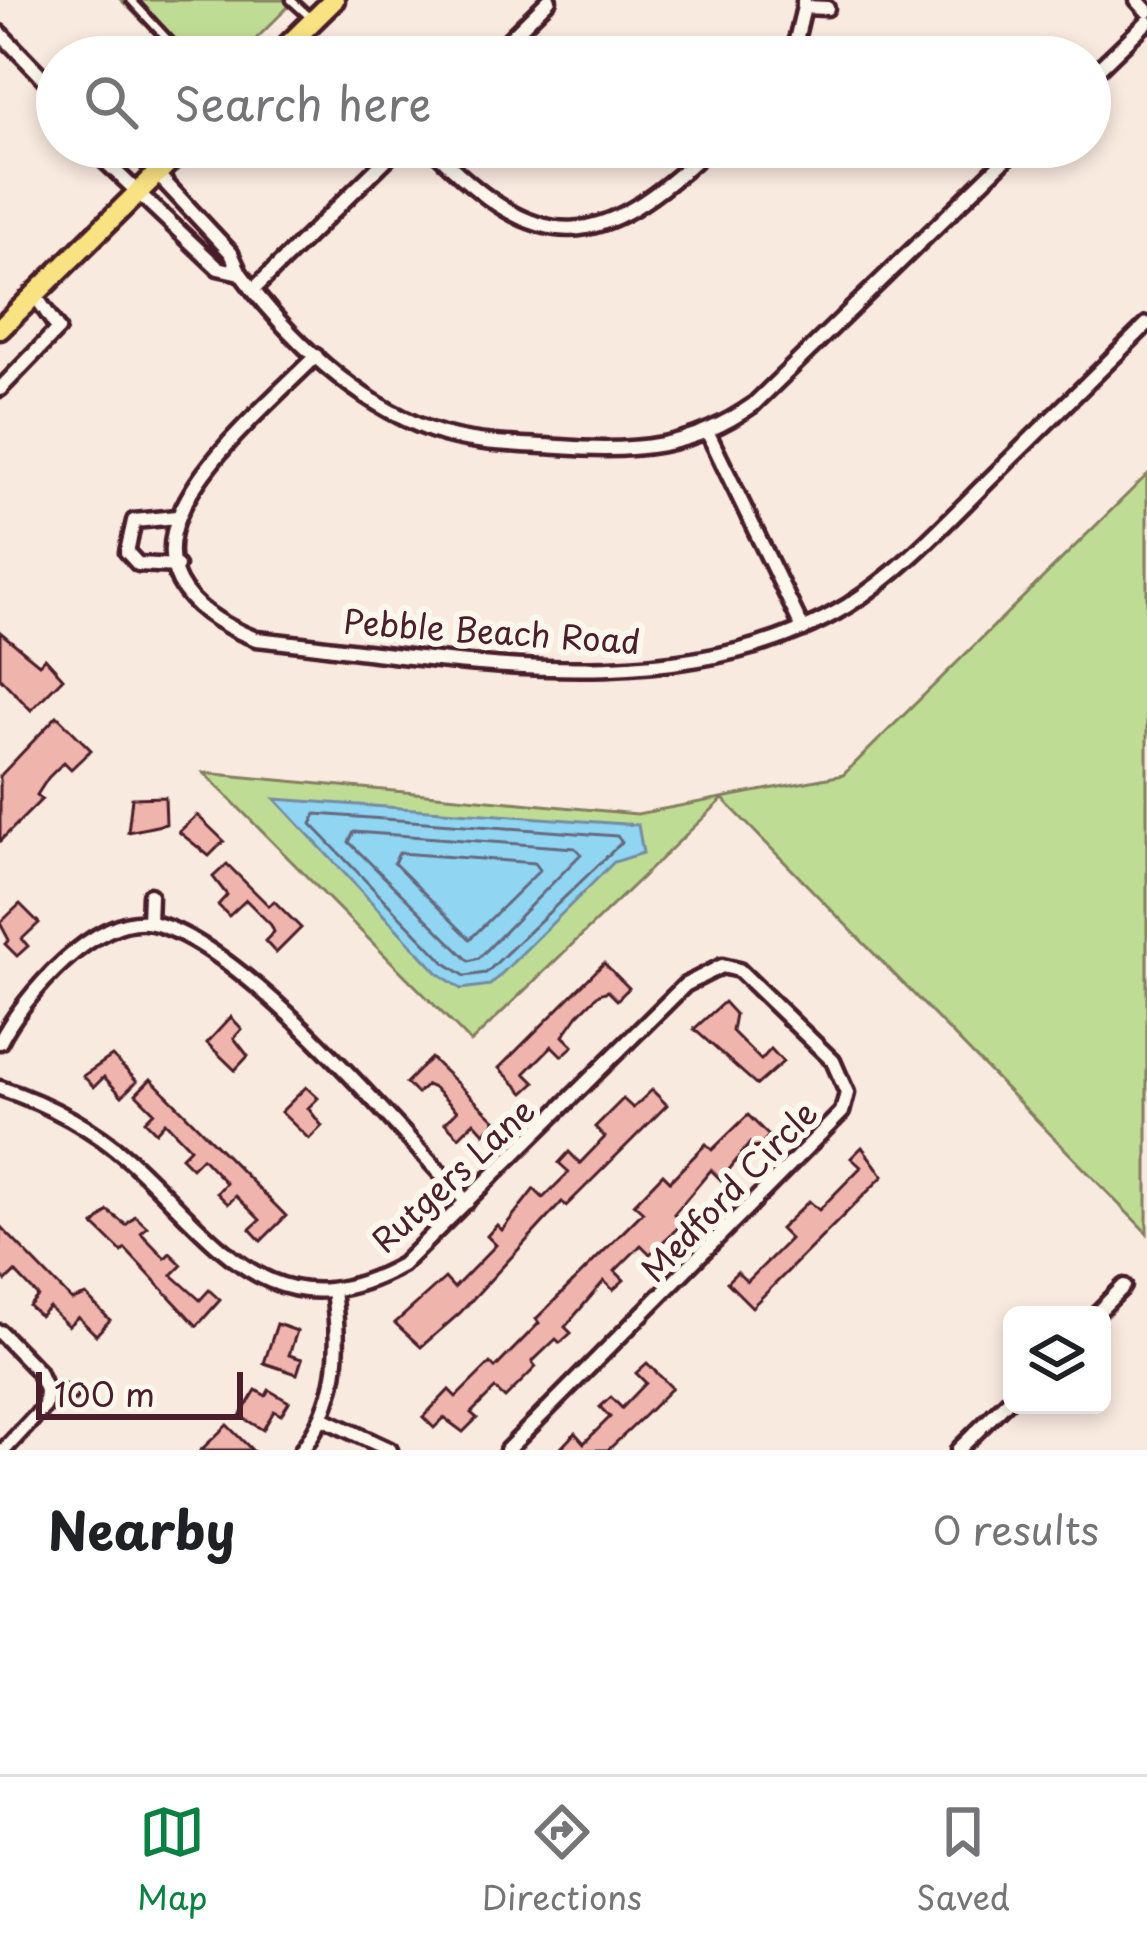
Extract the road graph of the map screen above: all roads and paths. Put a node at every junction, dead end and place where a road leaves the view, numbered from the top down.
1 (130, 0) edge
2 (291, 0) edge
3 (334, 0) edge
4 (549, 0) edge
5 (1137, 0) edge
6 (804, 3) edge
7 (827, 8) dead end
8 (1147, 10) edge
9 (314, 20) junction
10 (1147, 22) edge
11 (0, 33) edge
12 (164, 36) edge
13 (298, 36) edge
14 (512, 36) edge
15 (797, 36) edge
16 (1111, 57) edge
17 (36, 70) edge
18 (111, 168) edge
19 (153, 168) edge
20 (163, 168) edge
21 (378, 168) edge
22 (451, 168) edge
23 (688, 168) edge
24 (997, 168) edge
25 (158, 173) junction
26 (136, 194) junction
27 (240, 273) junction
28 (253, 290) junction
29 (34, 295) junction
30 (1147, 324) edge
31 (0, 329) edge
32 (316, 356) junction
33 (0, 389) edge
34 (708, 433) junction
35 (177, 517) junction
36 (177, 566) junction
37 (803, 629) junction
38 (150, 895) dead end
39 (149, 922) junction
40 (722, 966) joint
41 (0, 1042) edge
42 (0, 1088) edge
43 (467, 1202) junction
44 (1124, 1286) dead end
45 (333, 1291) junction
46 (1104, 1306) edge
47 (0, 1332) edge
48 (46, 1390) junction
49 (70, 1393) dead end
50 (1003, 1405) edge
51 (322, 1418) junction
52 (4, 1450) edge
53 (302, 1450) edge
54 (390, 1450) edge
55 (507, 1450) edge
56 (958, 1450) edge

1 - 12 lane
2 - 9 lane
3 - 9 main road
4 - 14 street
5 - 8 street
6 - 7 street
6 - 15 street
9 - 13 main road
10 - 16 street
11 - 17 street
18 - 26 street
19 - 25 street
20 - 25 main road
21 - 28 street
22 - 23 street
24 - 34 street
25 - 26 main road
25 - 27 street
26 - 27 street
26 - 29 main road
27 - 28 street
28 - 32 street
29 - 31 main road
29 - 33 street
30 - 37 street, Pebble Beach Road
32 - 34 street
32 - 35 street
34 - 37 street
35 - 36 street
35 - 36 street
36 - 37 street, Pebble Beach Road
38 - 39 street
39 - 41 street
39 - 43 street
40 - 43 street, Rutgers Lane
40 - 55 street, Medford Circle
42 - 45 street
43 - 45 street, Rutgers Lane
44 - 46 street
45 - 51 street
47 - 48 street
48 - 49 street
48 - 52 street
50 - 56 street
51 - 53 street
51 - 54 street

